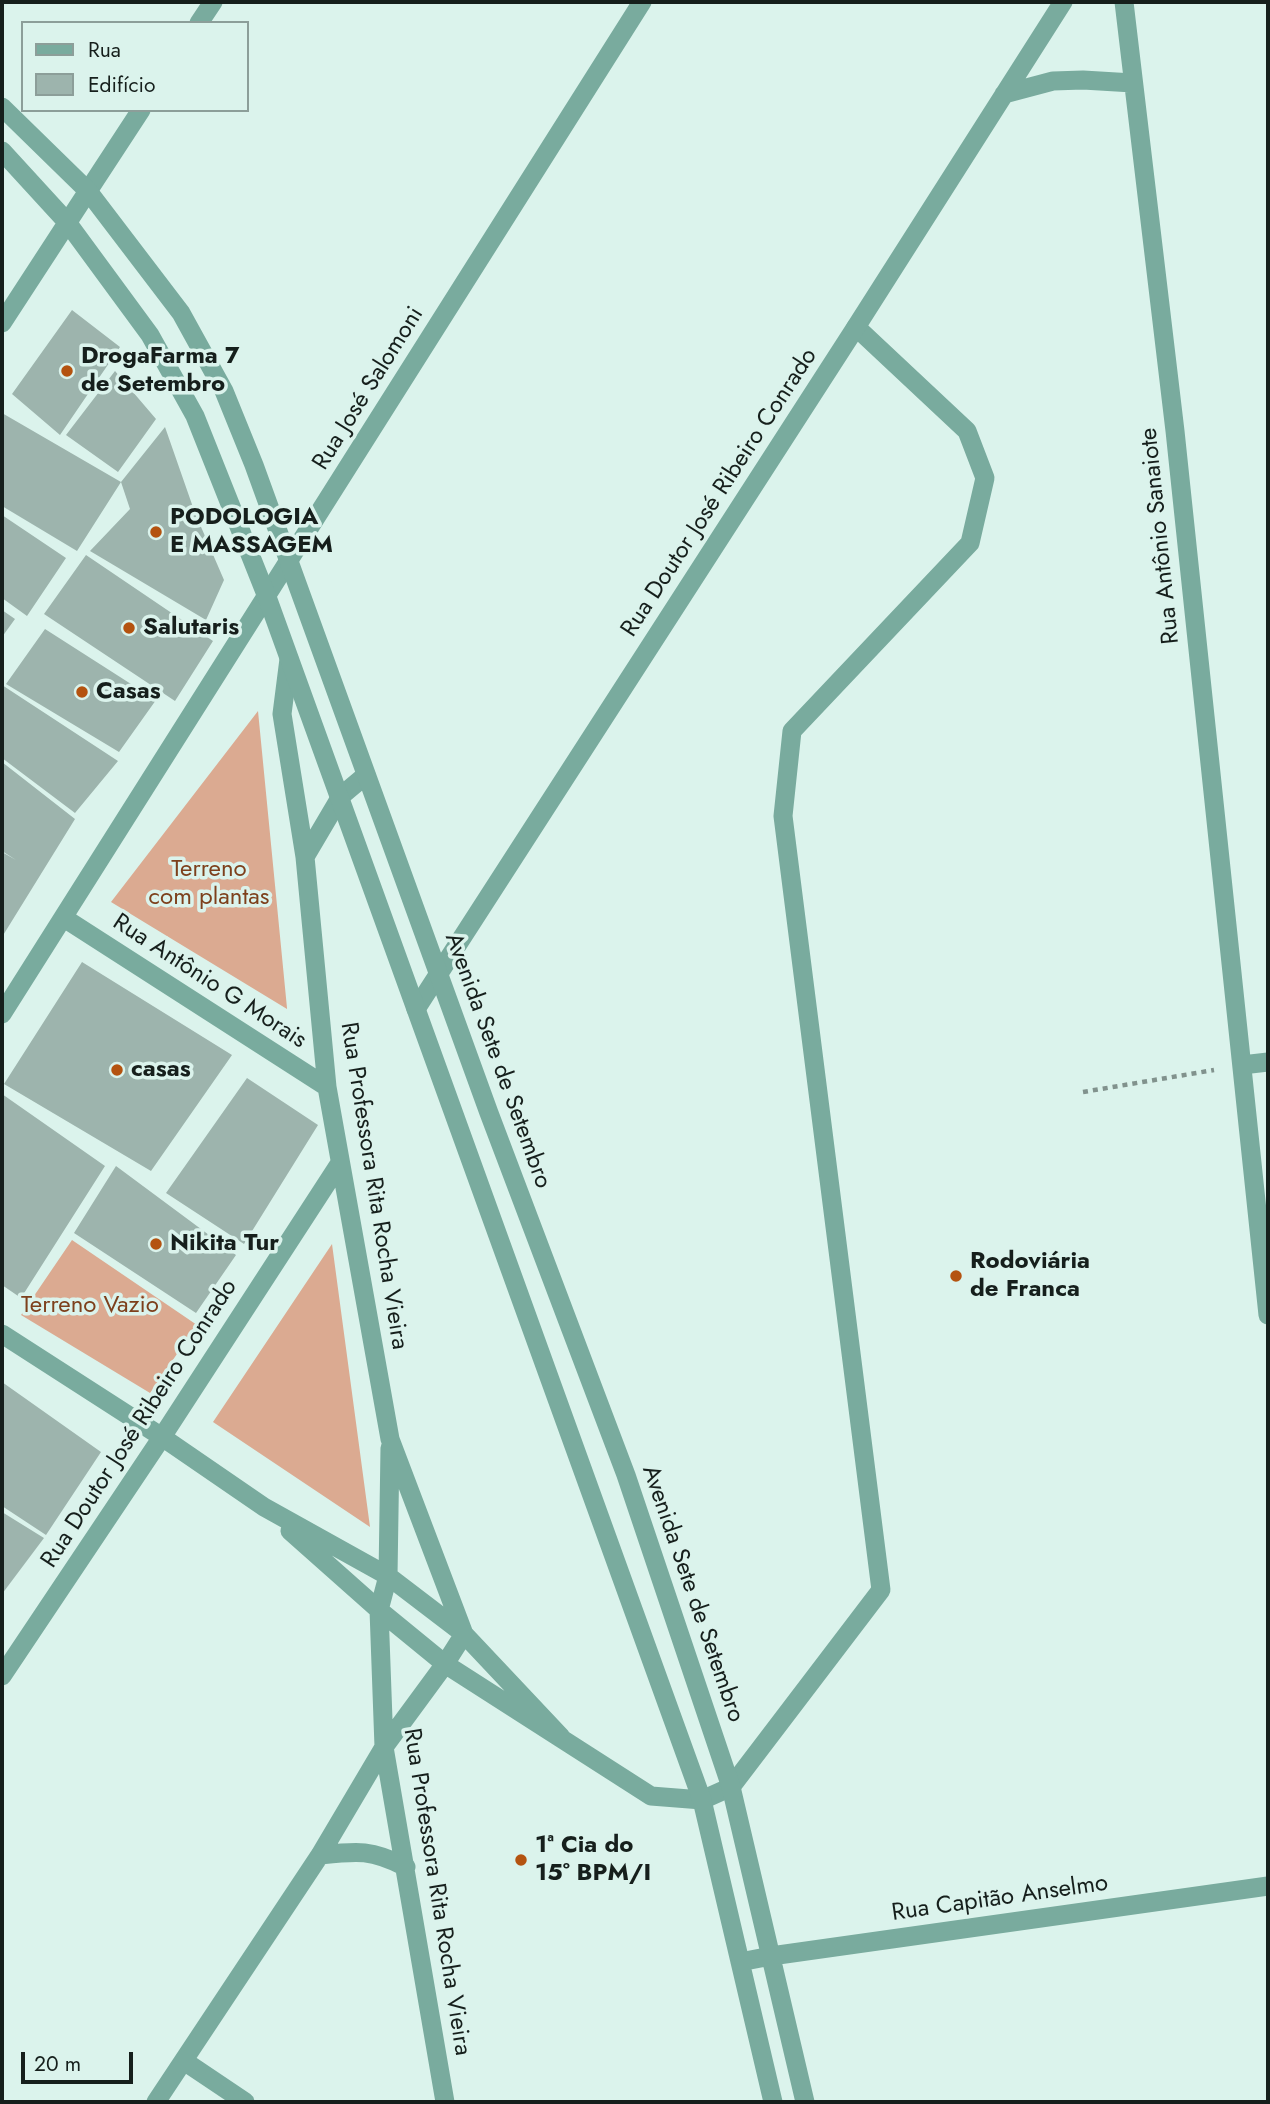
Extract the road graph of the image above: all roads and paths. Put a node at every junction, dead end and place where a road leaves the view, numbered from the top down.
1 (213, 2) edge
2 (642, 2) edge
3 (1063, 2) edge
4 (1124, 2) edge
5 (200, 21) edge
6 (1133, 83) junction
7 (1004, 94) junction
8 (2, 107) edge
9 (140, 112) edge
10 (2, 150) edge
11 (88, 191) junction
12 (67, 222) junction
13 (2, 323) edge
14 (856, 327) junction
15 (288, 563) junction
16 (267, 597) junction
17 (289, 659) junction
18 (366, 775) junction
19 (341, 796) junction
20 (305, 857) junction
21 (64, 918) junction
22 (438, 976) junction
23 (416, 1009) junction
24 (2, 1014) edge
25 (1268, 1062) edge
26 (1242, 1065) junction
27 (327, 1087) junction
28 (1083, 1092) dead end
29 (340, 1163) junction
30 (1268, 1315) edge
31 (2, 1334) edge
32 (162, 1437) junction
33 (390, 1439) junction
34 (264, 1507) junction
35 (388, 1576) junction
36 (379, 1610) junction
37 (464, 1634) junction
38 (445, 1664) junction
39 (2, 1676) edge
40 (561, 1737) junction
41 (384, 1747) junction
42 (731, 1787) junction
43 (702, 1800) junction
44 (320, 1856) junction
45 (406, 1867) junction
46 (1268, 1886) edge
47 (771, 1955) junction
48 (740, 1962) junction
49 (184, 2061) junction
50 (156, 2102) edge
51 (245, 2102) edge
52 (445, 2102) edge
53 (773, 2102) edge
54 (805, 2102) edge

1 - 5 street
2 - 15 street, Rua José Salomoni
3 - 7 street, Rua Doutor José Ribeiro Conrado
4 - 6 street, Rua Antônio Sanaiote
6 - 7 street
6 - 26 street, Rua Antônio Sanaiote
7 - 14 street, Rua Doutor José Ribeiro Conrado
8 - 11 street, Avenida Sete de Setembro
9 - 11 street
10 - 12 street
11 - 12 street
11 - 15 street, Avenida Sete de Setembro
12 - 13 street
12 - 16 street
14 - 22 street, Rua Doutor José Ribeiro Conrado
14 - 42 street
15 - 16 street, Rua José Salomoni
15 - 18 street, Avenida Sete de Setembro
16 - 17 street
16 - 21 street, Rua José Salomoni
17 - 19 street
17 - 20 street, Rua Professora Rita Rocha Vieira
18 - 19 street
18 - 22 street, Avenida Sete de Setembro
19 - 20 street
19 - 23 street
20 - 27 street, Rua Professora Rita Rocha Vieira
21 - 24 street, Rua José Salomoni
21 - 27 street, Rua Antônio G Morais
22 - 23 street, Rua Doutor José Ribeiro Conrado
22 - 42 street, Avenida Sete de Setembro
23 - 43 street
25 - 26 street
26 - 28 path
26 - 30 street, Rua Antônio Sanaiote
27 - 29 street, Rua Professora Rita Rocha Vieira
29 - 32 street, Rua Doutor José Ribeiro Conrado
29 - 33 street, Rua Professora Rita Rocha Vieira
31 - 32 street
32 - 34 street
32 - 39 street, Rua Doutor José Ribeiro Conrado
33 - 35 street, Rua Professora Rita Rocha Vieira
33 - 37 street, Rua Professora Rita Rocha Vieira
34 - 35 street
34 - 36 street
35 - 36 street, Rua Professora Rita Rocha Vieira
35 - 37 street
36 - 38 street
36 - 41 street, Rua Professora Rita Rocha Vieira
37 - 38 street
37 - 40 street
38 - 40 street
38 - 41 street
40 - 43 street
41 - 44 street
41 - 45 street, Rua Professora Rita Rocha Vieira
42 - 43 street
42 - 47 street, Avenida Sete de Setembro
43 - 48 street
44 - 45 street
44 - 49 street
45 - 52 street, Rua Professora Rita Rocha Vieira
46 - 47 street, Rua Capitão Anselmo
47 - 48 street, Rua Capitão Anselmo
47 - 54 street, Avenida Sete de Setembro
48 - 53 street
49 - 50 street
49 - 51 street

